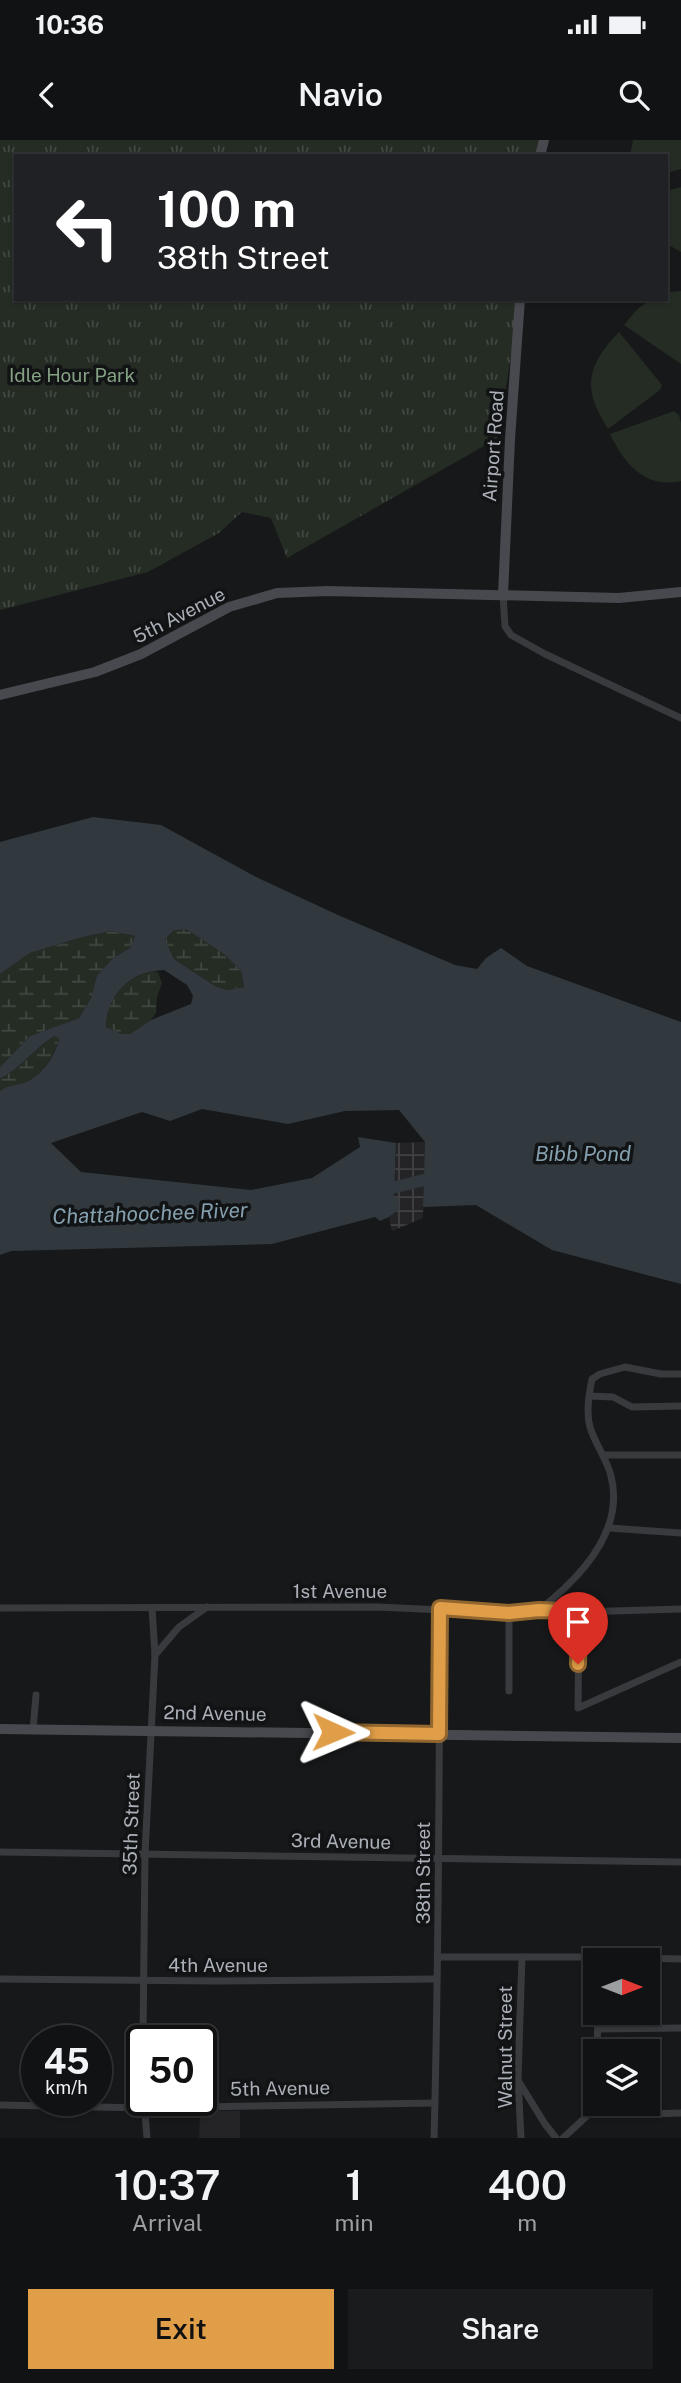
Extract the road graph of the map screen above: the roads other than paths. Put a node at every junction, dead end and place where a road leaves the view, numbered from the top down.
1 (520, 301) edge
2 (681, 592) edge
3 (503, 596) junction
4 (0, 695) edge
5 (681, 718) edge
6 (681, 1374) edge
7 (590, 1396) junction
8 (681, 1406) edge
9 (603, 1455) junction
10 (681, 1455) edge
11 (609, 1528) junction
12 (681, 1533) edge
13 (208, 1607) junction
14 (0, 1608) edge
15 (152, 1608) junction
16 (440, 1608) junction
17 (539, 1610) junction
18 (680, 1610) edge
19 (579, 1612) junction
20 (509, 1613) junction
21 (155, 1655) junction
22 (681, 1662) edge
23 (509, 1691) dead end
24 (36, 1695) dead end
25 (0, 1729) edge
26 (33, 1730) junction
27 (150, 1730) junction
28 (439, 1734) junction
29 (681, 1738) edge
30 (0, 1852) edge
31 (145, 1854) junction
32 (439, 1857) junction
33 (681, 1862) edge
34 (522, 1957) junction
35 (438, 1958) junction
36 (583, 1958) edge
37 (660, 1959) edge
38 (681, 1959) edge
39 (0, 1979) edge
40 (436, 1979) junction
41 (143, 1981) junction
42 (143, 2025) edge
43 (598, 2025) edge
44 (681, 2028) edge
45 (598, 2029) junction
46 (598, 2039) edge
47 (517, 2078) junction
48 (435, 2103) junction
49 (126, 2104) edge
50 (217, 2104) edge
51 (0, 2105) edge
52 (681, 2113) edge
53 (660, 2114) edge
54 (145, 2116) edge
55 (587, 2116) edge
56 (147, 2138) edge
57 (434, 2138) edge
58 (521, 2138) edge
59 (556, 2138) edge
60 (563, 2138) edge

1 - 3 street, Airport Road
2 - 3 street, 5th Avenue
3 - 4 street, 5th Avenue
3 - 5 street
6 - 7 street
7 - 8 street
7 - 9 street
9 - 10 street
9 - 11 street
11 - 12 street
11 - 17 street
13 - 15 street, 1st Avenue
13 - 16 street, 1st Avenue
13 - 21 street
14 - 15 street, 1st Avenue
15 - 21 street, 35th Street
16 - 20 street, 1st Avenue
16 - 28 street, 38th Street
17 - 19 street, 1st Avenue
17 - 20 street, 1st Avenue
18 - 19 street, 1st Avenue
19 - 22 street
20 - 23 street
21 - 27 street, 35th Street
24 - 26 street
25 - 26 street, 2nd Avenue
26 - 27 street, 2nd Avenue
27 - 28 street, 2nd Avenue
27 - 31 street, 35th Street
28 - 29 street, 2nd Avenue
28 - 32 street, 38th Street
30 - 31 street, 3rd Avenue
31 - 32 street, 3rd Avenue
31 - 41 street, 35th Street
32 - 33 street, 3rd Avenue
32 - 35 street, 38th Street
34 - 35 street
34 - 36 street
34 - 47 street, Walnut Street
35 - 40 street, 38th Street
37 - 38 street
39 - 41 street, 4th Avenue
40 - 41 street, 4th Avenue
40 - 48 street, 38th Street
41 - 42 street, 35th Street
43 - 45 street
44 - 45 street
45 - 46 street
47 - 58 street, Walnut Street
47 - 59 street
48 - 50 street, 5th Avenue
48 - 57 street, 38th Street
49 - 51 street, 5th Avenue
52 - 53 street
54 - 56 street
55 - 60 street

